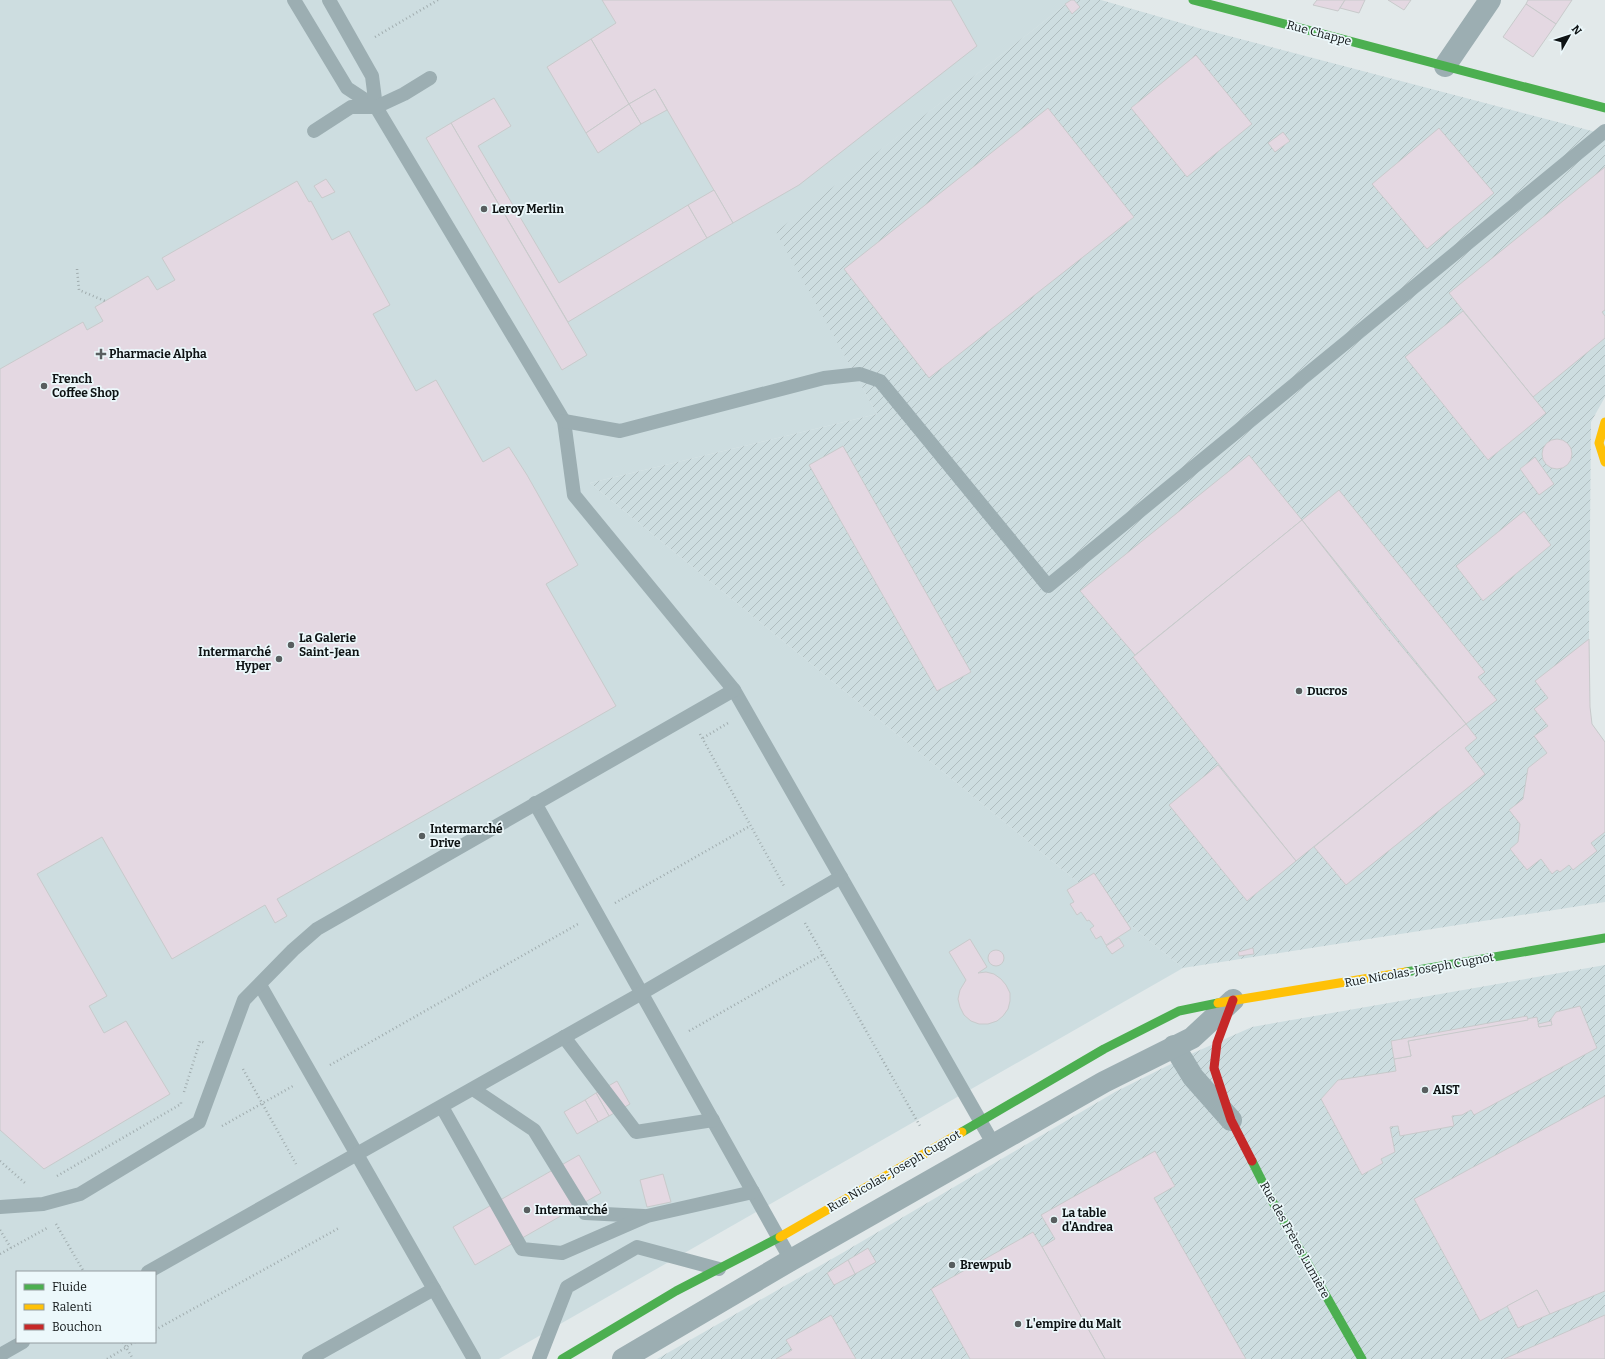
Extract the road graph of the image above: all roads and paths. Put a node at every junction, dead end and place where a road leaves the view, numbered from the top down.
1 (294, 0) edge
2 (328, 0) edge
3 (438, 0) edge
4 (1193, 0) edge
5 (1490, 0) edge
6 (357, 48) junction
7 (1445, 66) junction
8 (430, 78) dead end
9 (376, 108) junction
10 (1605, 108) edge
11 (314, 131) dead end
12 (1605, 131) edge
13 (77, 269) dead end
14 (105, 301) dead end
15 (564, 421) junction
16 (1605, 422) edge
17 (1605, 462) edge
18 (734, 690) junction
19 (746, 712) junction
20 (676, 723) junction
21 (703, 738) junction
22 (535, 803) junction
23 (750, 826) junction
24 (841, 877) junction
25 (795, 904) junction
26 (597, 913) junction
27 (1605, 938) edge
28 (822, 955) junction
29 (260, 985) junction
30 (642, 993) junction
31 (1232, 1000) junction
32 (564, 1038) junction
33 (669, 1042) junction
34 (1174, 1046) junction
35 (226, 1049) junction
36 (311, 1076) junction
37 (473, 1089) junction
38 (262, 1103) junction
39 (442, 1107) junction
40 (713, 1120) junction
41 (1231, 1120) junction
42 (980, 1121) junction
43 (219, 1128) dead end
44 (994, 1145) junction
45 (932, 1148) junction
46 (357, 1155) junction
47 (53, 1178) dead end
48 (307, 1183) junction
49 (753, 1192) junction
50 (0, 1207) edge
51 (647, 1216) junction
52 (62, 1220) dead end
53 (55, 1223) junction
54 (339, 1228) dead end
55 (0, 1230) edge
56 (779, 1238) junction
57 (11, 1248) junction
58 (0, 1254) edge
59 (791, 1260) junction
60 (719, 1268) junction
61 (83, 1271) edge
62 (150, 1271) edge
63 (434, 1289) junction
64 (156, 1329) edge
65 (21, 1343) edge
66 (124, 1343) edge
67 (133, 1343) edge
68 (126, 1347) junction
69 (0, 1355) edge
70 (107, 1359) edge
71 (133, 1359) edge
72 (309, 1359) edge
73 (474, 1359) edge
74 (538, 1359) edge
75 (562, 1359) edge
76 (623, 1359) edge
77 (1362, 1359) edge

1 - 9 lane
2 - 6 lane
3 - 6 path
4 - 7 street, Rue Chappe
5 - 7 street
6 - 9 lane
7 - 10 street, Rue Chappe
8 - 9 lane
9 - 11 lane
9 - 15 lane
12 - 15 lane
13 - 14 path
15 - 18 lane
16 - 17 street
18 - 19 lane
18 - 20 lane
19 - 21 path
19 - 24 lane
20 - 21 path
20 - 22 lane
21 - 23 path
22 - 26 lane
22 - 29 lane
23 - 25 path
23 - 26 path
24 - 25 lane
24 - 42 lane
25 - 28 path
25 - 30 lane
26 - 30 lane
26 - 36 path
27 - 31 street, Rue Nicolas-Joseph Cugnot
28 - 33 path
28 - 45 path
29 - 35 lane
29 - 36 lane
30 - 32 lane
30 - 33 lane
31 - 34 street
31 - 41 street, Rue des Frères Lumière
31 - 42 street, Rue Nicolas-Joseph Cugnot
32 - 37 lane
32 - 40 lane
33 - 40 lane
34 - 41 street, Rue des Frères Lumière
34 - 44 street
35 - 38 path
35 - 47 path
35 - 50 lane
36 - 38 path
36 - 46 lane
37 - 39 lane
37 - 51 lane
38 - 43 path
38 - 48 path
39 - 46 lane
39 - 51 lane
40 - 49 lane
41 - 77 street, Rue des Frères Lumière
42 - 44 lane
42 - 45 street, Rue Nicolas-Joseph Cugnot
44 - 59 street
45 - 56 street, Rue Nicolas-Joseph Cugnot
46 - 48 lane
46 - 63 lane
48 - 62 lane
49 - 51 lane
49 - 56 lane
52 - 53 path
53 - 57 path
53 - 61 path
54 - 64 path
55 - 57 path
56 - 59 lane
56 - 60 street, Rue Nicolas-Joseph Cugnot
57 - 58 path
59 - 76 street
60 - 74 lane
60 - 75 street, Rue Nicolas-Joseph Cugnot
63 - 72 lane
63 - 73 lane
65 - 69 lane
66 - 68 path
67 - 68 path
68 - 70 path
68 - 71 path

